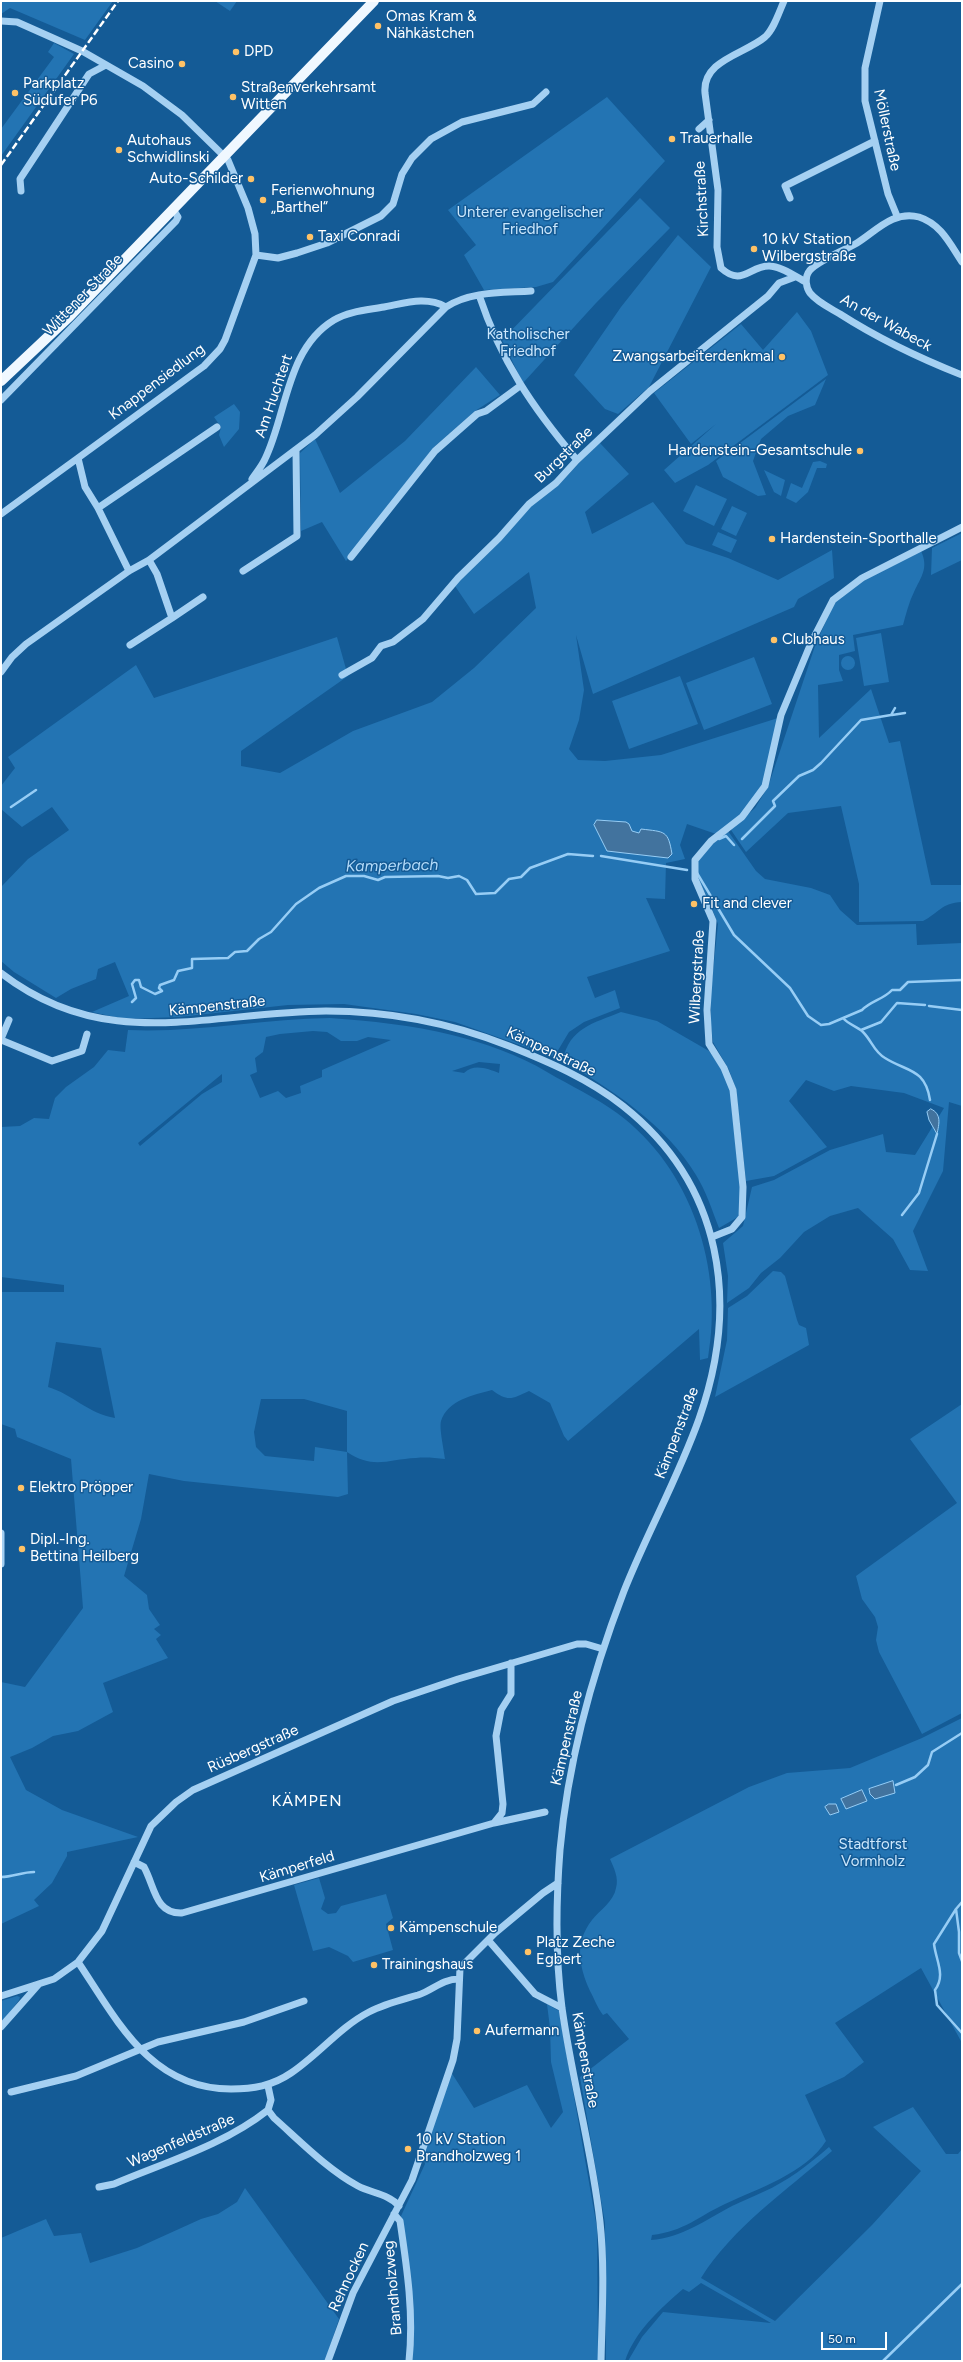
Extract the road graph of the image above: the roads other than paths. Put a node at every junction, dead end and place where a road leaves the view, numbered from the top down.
1 (374, 1) edge
2 (784, 1) edge
3 (880, 1) edge
4 (1, 21) edge
5 (106, 65) junction
6 (546, 92) dead end
7 (709, 120) junction
8 (699, 129) dead end
9 (875, 141) junction
10 (224, 156) junction
11 (21, 191) dead end
12 (790, 198) dead end
13 (173, 209) junction
14 (897, 216) junction
15 (256, 255) junction
16 (962, 262) edge
17 (795, 277) junction
18 (806, 282) junction
19 (531, 291) dead end
20 (479, 295) junction
21 (446, 307) junction
22 (962, 375) edge
23 (1, 381) edge
24 (520, 386) junction
25 (1, 400) edge
26 (217, 427) dead end
27 (296, 450) junction
28 (78, 458) junction
29 (577, 460) junction
30 (248, 484) junction
31 (98, 508) junction
32 (1, 514) edge
33 (962, 528) edge
34 (352, 556) dead end
35 (149, 560) junction
36 (129, 571) junction
37 (242, 571) dead end
38 (203, 597) dead end
39 (172, 618) junction
40 (130, 646) dead end
41 (1, 672) edge
42 (342, 675) dead end
43 (1, 973) edge
44 (9, 1020) dead end
45 (87, 1034) dead end
46 (1, 1040) edge
47 (712, 1237) junction
48 (1, 1533) edge
49 (1, 1564) edge
50 (603, 1649) junction
51 (511, 1663) junction
52 (545, 1812) dead end
53 (494, 1823) junction
54 (134, 1862) junction
55 (558, 1883) junction
56 (489, 1941) junction
57 (78, 1962) junction
58 (459, 1979) junction
59 (39, 1984) junction
60 (1, 1996) edge
61 (304, 2001) dead end
62 (562, 2008) junction
63 (1, 2027) edge
64 (139, 2050) junction
65 (268, 2086) junction
66 (11, 2092) dead end
67 (268, 2110) junction
68 (99, 2186) dead end
69 (398, 2206) junction
70 (394, 2214) junction
71 (328, 2361) edge
72 (409, 2361) edge
73 (601, 2361) edge

1 - 10 main road, Wittener Straße
2 - 7 street, Kirchstraße
3 - 9 street, Möllerstraße
4 - 5 street, Knappensiedlung
5 - 10 street, Knappensiedlung
5 - 11 street
6 - 15 street
7 - 8 street
7 - 17 street, Kirchstraße
9 - 12 street
9 - 14 street, Möllerstraße
10 - 13 main road, Wittener Straße
10 - 15 street, Knappensiedlung
13 - 23 main road, Wittener Straße
13 - 25 street, Wittener Straße
14 - 16 street
14 - 18 street
15 - 28 street, Knappensiedlung
17 - 18 street, Kirchstraße
17 - 29 street, Burgstraße
18 - 22 street, An der Wabeck
19 - 20 street, Am Huchtert
20 - 21 street, Am Huchtert
20 - 24 street
21 - 27 street, Am Huchtert
21 - 30 street, Am Huchtert
24 - 29 street
24 - 34 street
26 - 31 street
27 - 30 street, Am Huchtert
27 - 37 street
28 - 31 street
28 - 32 street, Knappensiedlung
29 - 42 street, Burgstraße
30 - 35 street, Am Huchtert
31 - 36 street
33 - 47 street, Wilbergstraße
35 - 36 street, Am Huchtert
35 - 39 street
36 - 41 street, Am Huchtert
38 - 39 street
39 - 40 street
43 - 47 street, Kämpenstraße
44 - 46 street
45 - 46 street
47 - 50 street, Kämpenstraße
48 - 49 street
50 - 51 street, Rüsbergstraße
50 - 55 street, Kämpenstraße
51 - 53 street
51 - 54 street, Rüsbergstraße
52 - 53 street, Kämperfeld
53 - 54 street, Kämperfeld
54 - 57 street, Rüsbergstraße
55 - 56 street
55 - 62 street, Kämpenstraße
56 - 58 street
56 - 62 street
57 - 59 street, Rüsbergstraße
57 - 64 street
58 - 65 street
58 - 69 street
59 - 60 street, Rüsbergstraße
59 - 63 street
61 - 64 street
62 - 73 street, Kämpenstraße
64 - 65 street
64 - 66 street
65 - 67 street
67 - 68 street, Wagenfeldstraße
67 - 69 street
69 - 70 street, Rehnocken
70 - 71 street, Rehnocken
70 - 72 street, Brandholzweg

